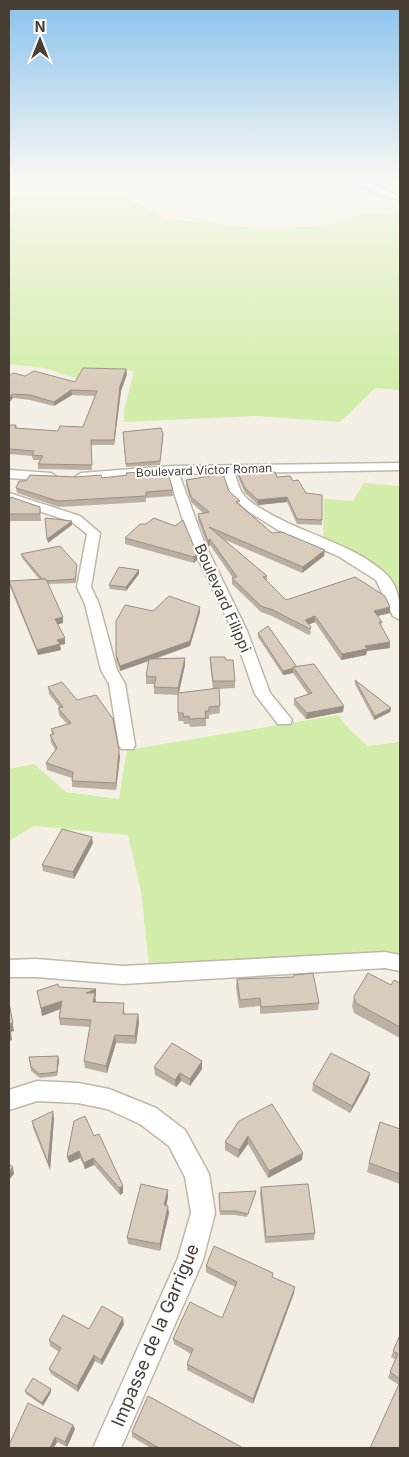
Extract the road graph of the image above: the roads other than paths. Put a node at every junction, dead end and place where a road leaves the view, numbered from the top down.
1 (400, 466) edge
2 (228, 469) junction
3 (172, 470) junction
4 (9, 474) edge
5 (9, 497) edge
6 (400, 616) edge
7 (284, 720) dead end
8 (127, 745) dead end
9 (400, 962) edge
10 (9, 969) edge
11 (9, 1100) edge
12 (107, 1448) edge

1 - 2 street, Boulevard Victor Roman
2 - 3 street, Boulevard Victor Roman
2 - 6 street
3 - 4 street, Boulevard Victor Roman
3 - 7 street, Boulevard Filippi
5 - 8 street
9 - 10 street
11 - 12 street, Impasse de la Garrigue

